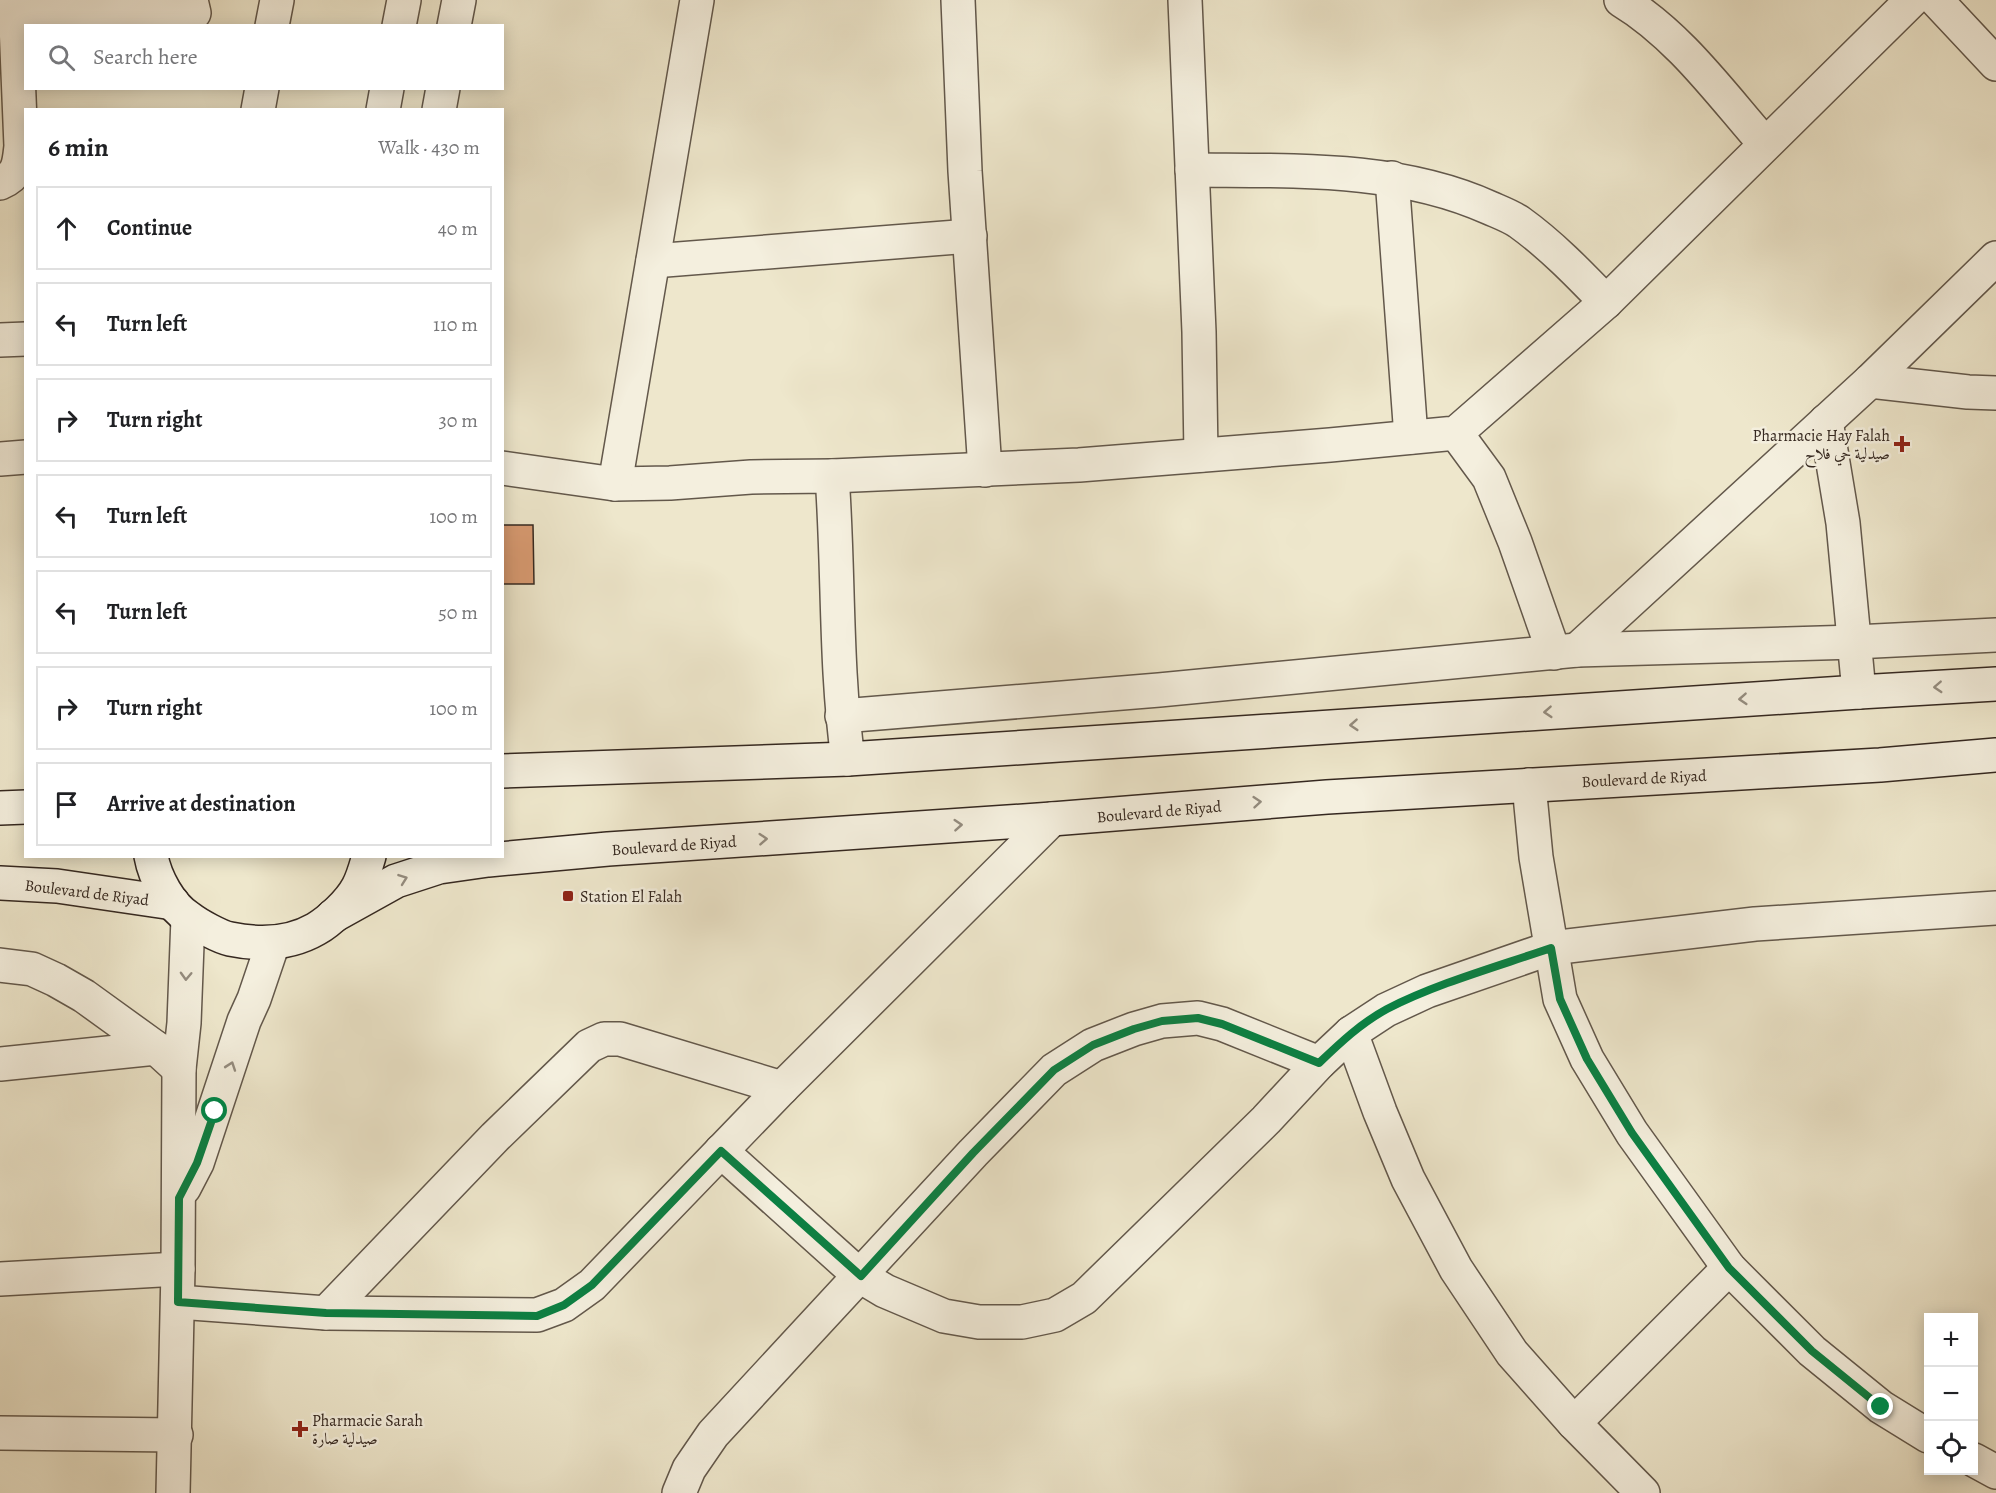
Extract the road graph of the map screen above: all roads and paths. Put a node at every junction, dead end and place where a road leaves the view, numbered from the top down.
1 (277, 0) edge
2 (404, 0) edge
3 (459, 0) edge
4 (697, 0) edge
5 (958, 0) edge
6 (1185, 0) edge
7 (1621, 0) edge
8 (1912, 0) edge
9 (1936, 0) edge
10 (10, 11) edge
11 (197, 13) edge
12 (272, 24) edge
13 (399, 24) edge
14 (454, 24) edge
15 (1996, 64) edge
16 (262, 90) edge
17 (387, 90) edge
18 (443, 90) edge
19 (258, 108) edge
20 (383, 108) edge
21 (439, 108) edge
22 (1765, 144) junction
23 (1192, 170) junction
24 (1392, 178) junction
25 (0, 183) edge
26 (970, 236) junction
27 (1996, 258) edge
28 (653, 261) junction
29 (1606, 302) junction
30 (24, 339) edge
31 (0, 340) edge
32 (1870, 381) junction
33 (1996, 393) edge
34 (1826, 421) junction
35 (1456, 433) junction
36 (1411, 437) junction
37 (1201, 455) junction
38 (24, 458) edge
39 (0, 459) edge
40 (504, 468) edge
41 (985, 470) junction
42 (832, 476) junction
43 (615, 484) junction
44 (1996, 635) edge
45 (1855, 642) junction
46 (1565, 652) junction
47 (1996, 684) edge
48 (1859, 692) junction
49 (842, 716) junction
50 (1996, 755) edge
51 (848, 759) junction
52 (504, 771) edge
53 (1529, 785) junction
54 (24, 807) edge
55 (0, 808) edge
56 (1052, 819) junction
57 (151, 858) edge
58 (368, 858) edge
59 (0, 883) edge
60 (1996, 908) edge
61 (181, 911) junction
62 (333, 916) junction
63 (273, 943) junction
64 (1551, 948) junction
65 (0, 965) edge
66 (1351, 1033) junction
67 (167, 1059) junction
68 (1319, 1063) junction
69 (0, 1064) edge
70 (782, 1088) junction
71 (721, 1151) junction
72 (179, 1198) junction
73 (1729, 1268) junction
74 (178, 1269) junction
75 (861, 1276) junction
76 (0, 1279) edge
77 (178, 1302) junction
78 (326, 1313) junction
79 (1574, 1423) junction
80 (0, 1433) edge
81 (1924, 1433) edge
82 (176, 1435) junction
83 (1978, 1462) edge
84 (1996, 1472) edge
85 (173, 1493) edge
86 (679, 1493) edge
87 (1643, 1493) edge

1 - 12 street
2 - 13 street
3 - 14 street
4 - 28 street
5 - 26 street
6 - 23 street
7 - 22 street
8 - 22 street
9 - 15 street
10 - 11 street
10 - 25 street
16 - 19 street
17 - 20 street
18 - 21 street
22 - 29 street
23 - 24 street
23 - 37 street
24 - 29 street
24 - 36 street
26 - 28 street
26 - 41 street
27 - 32 street
28 - 43 street
29 - 35 street
30 - 31 street
32 - 33 street
32 - 34 street
34 - 45 street
34 - 46 street
35 - 36 street
35 - 46 street
36 - 37 street
37 - 41 street
38 - 39 street
40 - 43 street
41 - 42 street
42 - 43 street
42 - 49 street
44 - 45 street
45 - 46 street
45 - 48 street
46 - 49 street
47 -> 48 street
48 -> 51 street
49 - 51 street
50 - 53 street, Boulevard de Riyad
51 - 52 street
56 -> 53 street, Boulevard de Riyad
53 - 64 street
54 - 55 street
62 -> 56 street, Boulevard de Riyad
56 - 70 street
57 - 61 street
58 - 62 street
59 - 61 street, Boulevard de Riyad
60 - 64 street
61 - 63 street
61 -> 67 street
62 - 63 street
72 -> 63 street
64 - 66 street
64 - 73 street
65 - 67 street
66 - 68 street
66 - 79 street
67 - 69 street
67 - 72 street
68 - 75 street
68 - 75 street
70 - 71 street
70 - 78 street
71 - 75 street
71 - 78 street
72 - 74 street
73 - 79 street
73 - 81 street
74 - 76 street
74 - 77 street
75 - 86 street
77 - 78 street
77 - 82 street
79 - 87 street
80 - 82 street
82 - 85 street
83 - 84 street

